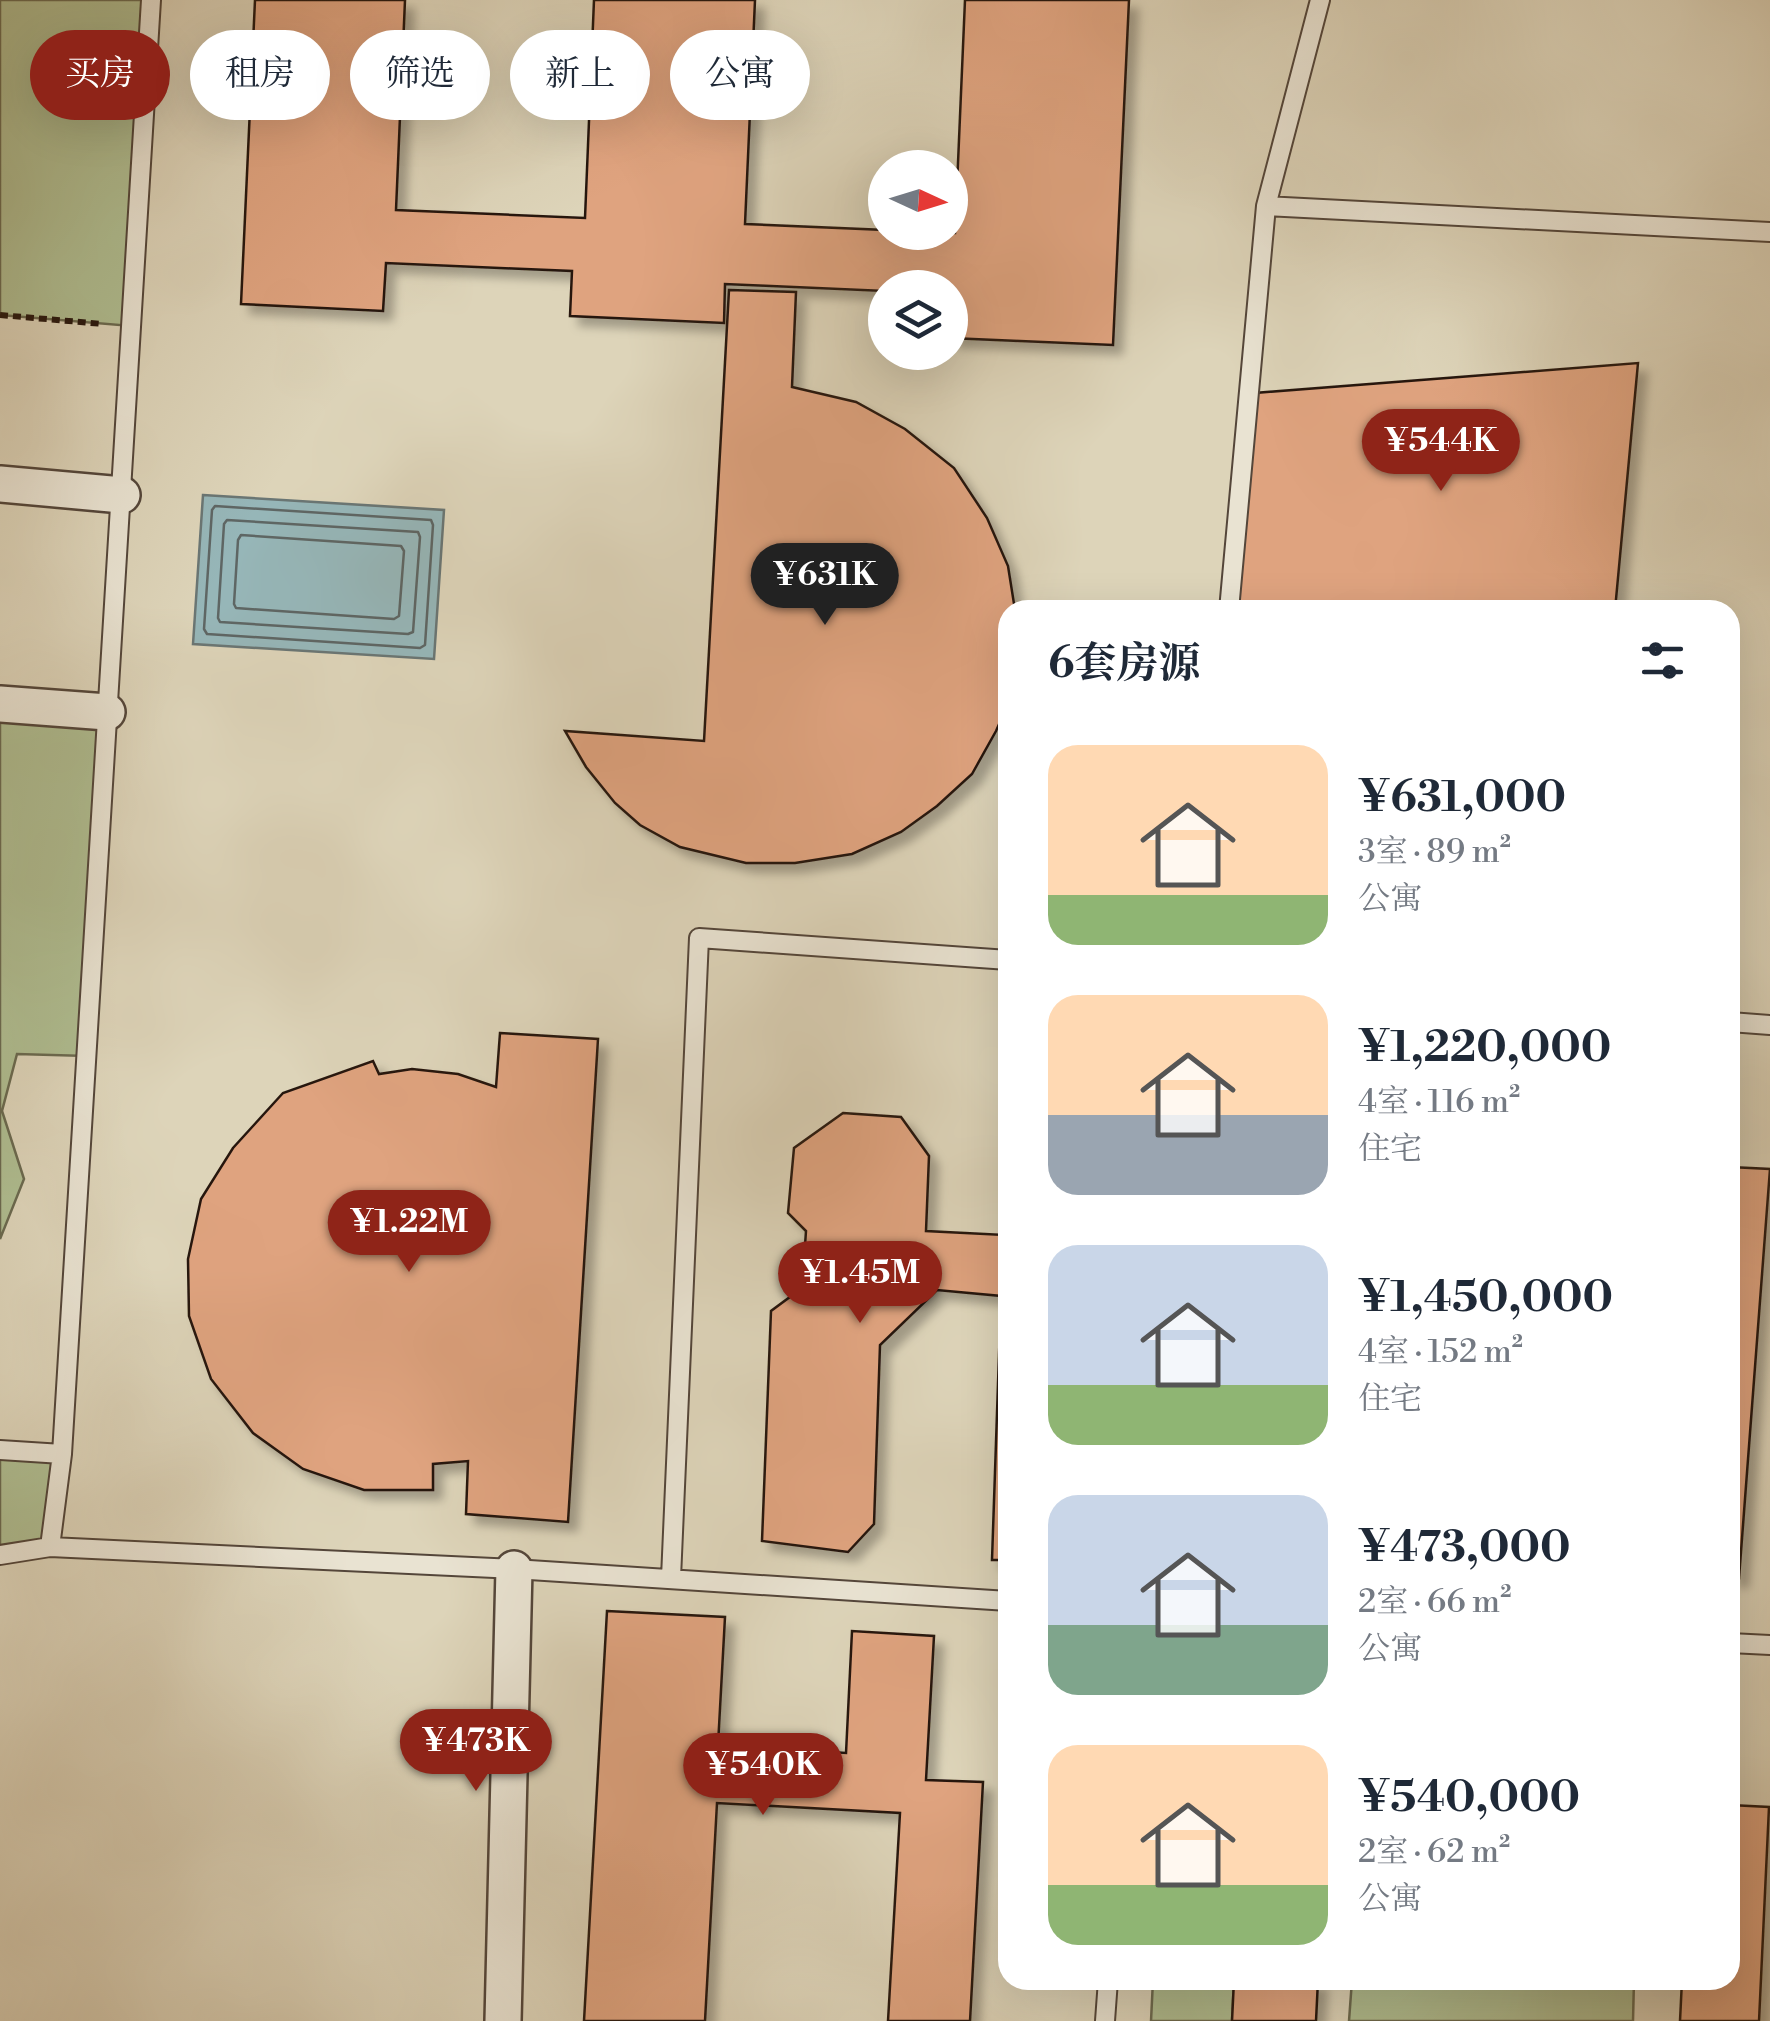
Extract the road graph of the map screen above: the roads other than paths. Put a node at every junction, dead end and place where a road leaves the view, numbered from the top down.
1 (151, 0) edge
2 (1320, 0) edge
3 (1266, 206) junction
4 (1770, 232) edge
5 (0, 484) edge
6 (122, 495) junction
7 (1231, 600) edge
8 (0, 704) edge
9 (107, 712) junction
10 (998, 959) edge
11 (1740, 1023) edge
12 (1770, 1025) edge
13 (0, 1450) edge
14 (62, 1454) junction
15 (50, 1547) junction
16 (0, 1554) edge
17 (514, 1568) junction
18 (671, 1578) junction
19 (998, 1601) edge
20 (1740, 1644) edge
21 (1770, 1645) edge
22 (1107, 1990) edge
23 (502, 2021) edge
24 (1105, 2021) edge

1 - 6 lane
2 - 3 lane
3 - 4 lane
3 - 7 lane
5 - 6 street
6 - 9 lane
8 - 9 street
9 - 14 lane
10 - 18 lane
11 - 12 lane
13 - 14 lane
14 - 15 lane
15 - 16 lane
15 - 17 lane
17 - 18 lane
17 - 23 street
18 - 19 lane
20 - 21 lane
22 - 24 lane

